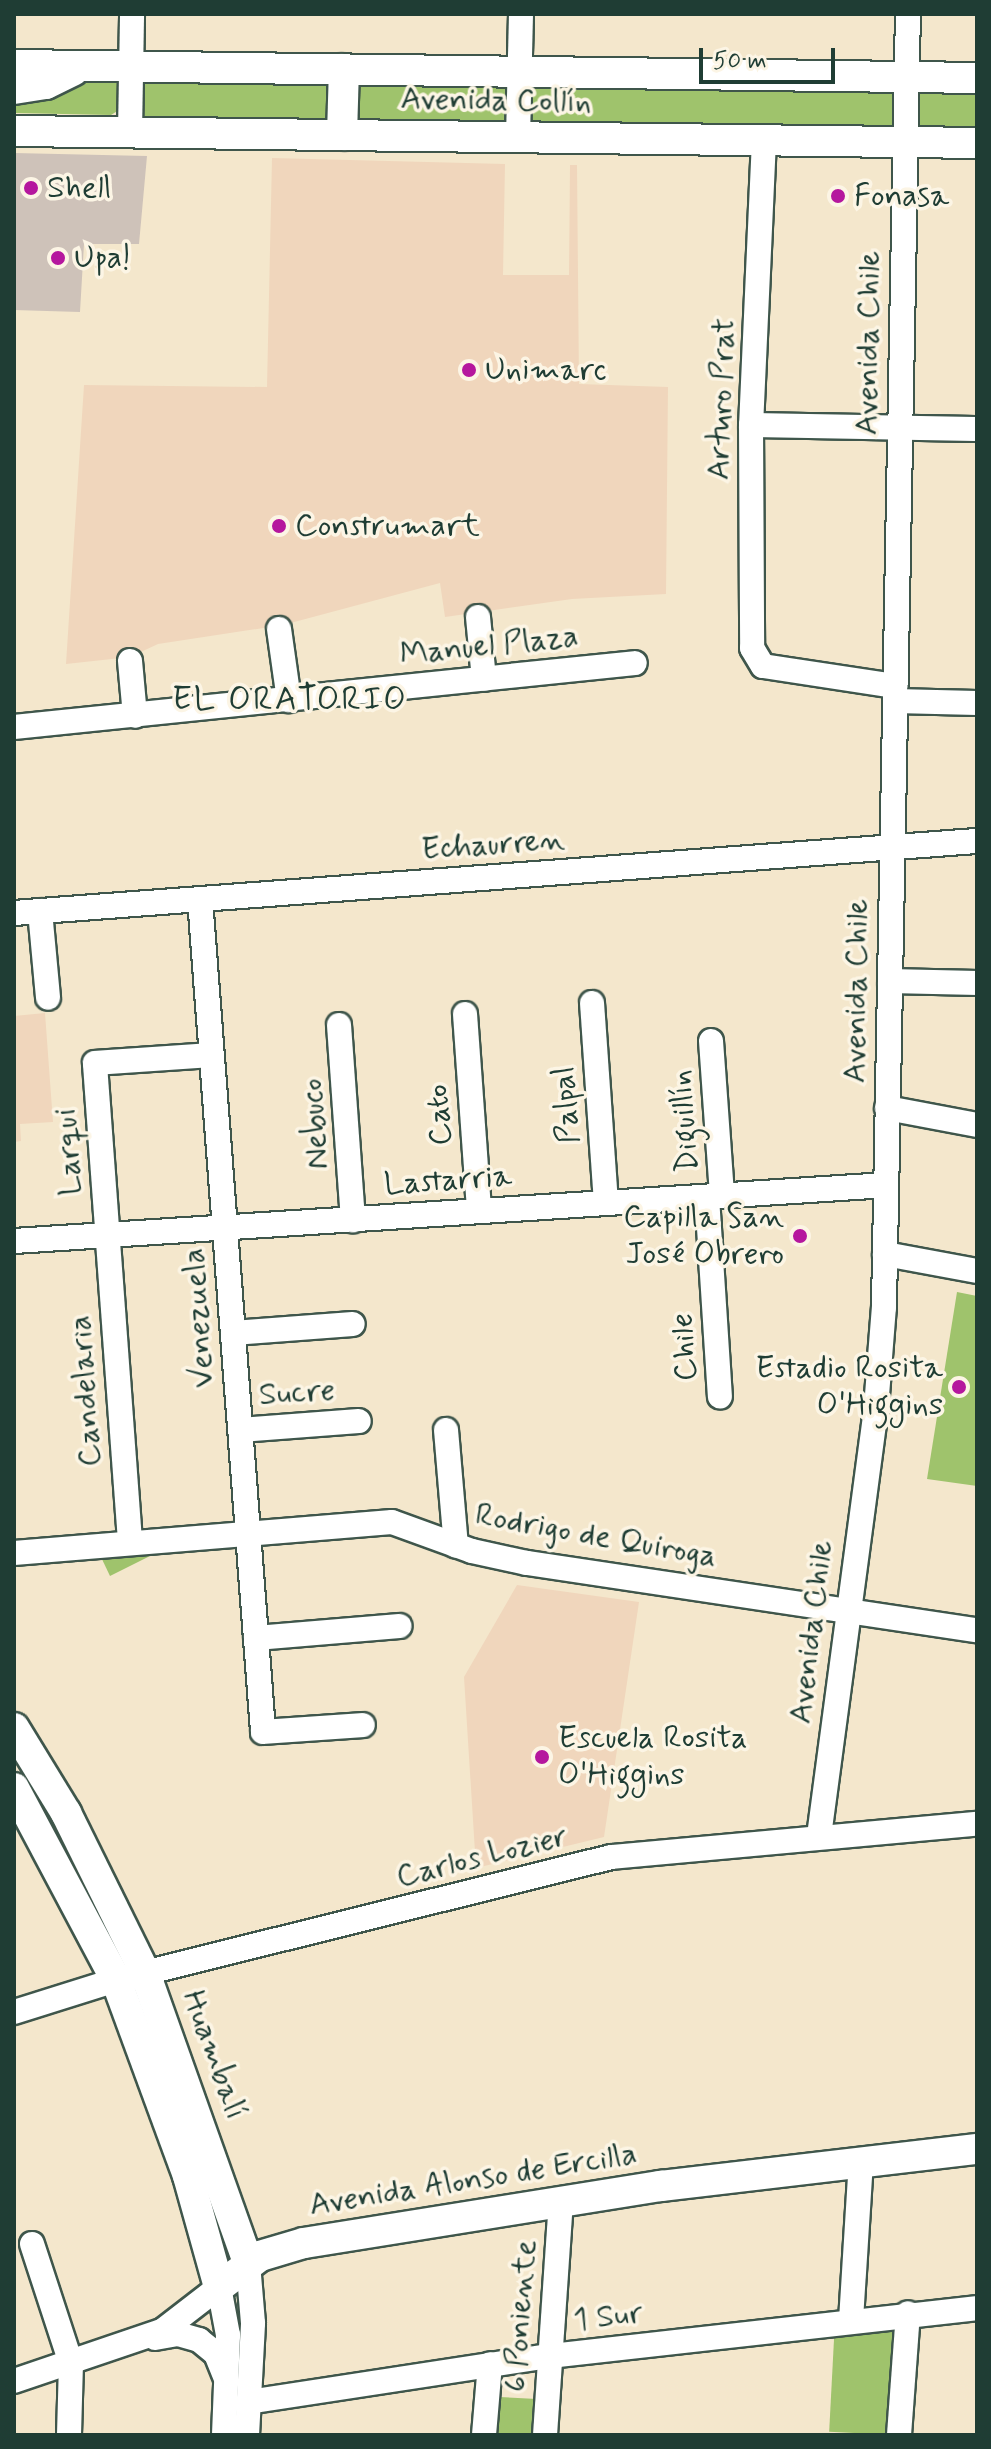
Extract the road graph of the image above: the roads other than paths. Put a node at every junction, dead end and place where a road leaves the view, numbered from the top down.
1 (132, 14) edge
2 (521, 14) edge
3 (908, 14) edge
4 (14, 65) edge
5 (95, 66) junction
6 (131, 67) junction
7 (344, 69) junction
8 (519, 72) junction
9 (907, 77) junction
10 (977, 78) edge
11 (14, 89) edge
12 (14, 131) edge
13 (130, 132) junction
14 (342, 135) junction
15 (518, 137) junction
16 (764, 140) junction
17 (905, 142) junction
18 (977, 143) edge
19 (751, 425) junction
20 (900, 428) junction
21 (977, 429) edge
22 (478, 617) dead end
23 (279, 629) dead end
24 (130, 661) dead end
25 (635, 663) dead end
26 (484, 679) junction
27 (895, 694) junction
28 (289, 700) junction
29 (977, 703) edge
30 (135, 716) junction
31 (14, 727) edge
32 (977, 841) edge
33 (892, 846) junction
34 (200, 899) junction
35 (40, 911) junction
36 (14, 913) edge
37 (890, 981) junction
38 (977, 983) edge
39 (48, 998) dead end
40 (592, 1003) dead end
41 (465, 1014) dead end
42 (339, 1025) dead end
43 (711, 1041) dead end
44 (211, 1055) junction
45 (887, 1108) junction
46 (977, 1125) edge
47 (886, 1185) junction
48 (715, 1196) junction
49 (606, 1203) junction
50 (479, 1211) junction
51 (353, 1220) junction
52 (225, 1228) junction
53 (107, 1235) junction
54 (14, 1241) edge
55 (885, 1254) junction
56 (977, 1271) edge
57 (353, 1324) dead end
58 (233, 1333) junction
59 (720, 1397) dead end
60 (359, 1421) dead end
61 (240, 1430) junction
62 (446, 1430) dead end
63 (248, 1532) junction
64 (130, 1541) junction
65 (456, 1546) junction
66 (14, 1553) edge
67 (846, 1610) junction
68 (400, 1626) dead end
69 (977, 1630) edge
70 (256, 1638) junction
71 (363, 1725) dead end
72 (14, 1728) edge
73 (14, 1788) edge
74 (977, 1824) edge
75 (819, 1836) junction
76 (130, 1977) junction
77 (14, 2012) edge
78 (977, 2149) edge
79 (861, 2161) junction
80 (561, 2201) junction
81 (32, 2244) dead end
82 (248, 2263) junction
83 (219, 2287) junction
84 (977, 2308) edge
85 (908, 2313) junction
86 (851, 2320) junction
87 (145, 2339) junction
88 (550, 2356) junction
89 (71, 2363) junction
90 (490, 2364) junction
91 (14, 2381) edge
92 (228, 2388) junction
93 (248, 2402) junction
94 (69, 2435) edge
95 (224, 2435) edge
96 (247, 2435) edge
97 (484, 2435) edge
98 (545, 2435) edge
99 (899, 2435) edge

1 - 6 street
2 - 8 street
3 - 9 street, Avenida Chile
4 - 5 main road, Avenida Collín
5 - 6 main road, Avenida Collín
5 - 11 main road
6 - 7 main road, Avenida Collín
6 - 13 street
7 - 8 main road, Avenida Collín
7 - 14 main road
8 - 9 main road, Avenida Collín
8 - 15 street
9 - 10 main road, Avenida Collín
9 - 17 street, Avenida Chile
12 - 13 main road, Avenida Collín
13 - 14 main road, Avenida Collín
14 - 15 main road, Avenida Collín
15 - 16 main road, Avenida Collín
16 - 17 main road, Avenida Collín
16 - 19 street, Arturo Prat
17 - 18 main road, Avenida Collín
17 - 20 street, Avenida Chile
19 - 20 street
19 - 27 street, Arturo Prat
20 - 21 street
20 - 27 street, Avenida Chile
22 - 26 street
23 - 28 street
24 - 30 street
25 - 26 street, Manuel Plaza
26 - 28 street, Manuel Plaza
27 - 29 street
27 - 33 street, Avenida Chile
28 - 30 street, Manuel Plaza
30 - 31 street, Manuel Plaza
32 - 33 street, Echaurren
33 - 34 street, Echaurren
33 - 37 street, Avenida Chile
34 - 35 street, Echaurren
34 - 44 street, Venezuela
35 - 36 street, Echaurren
35 - 39 street
37 - 38 street
37 - 45 street, Avenida Chile
40 - 49 street, Palpal
41 - 50 street, Cato
42 - 51 street, Nebuco
43 - 48 street, Diguillín
44 - 52 street, Venezuela
44 - 53 street, Larqui
45 - 46 street
45 - 47 street, Avenida Chile
47 - 48 street, Lastarria
47 - 55 street, Avenida Chile
48 - 49 street, Lastarria
48 - 59 street, Chile
49 - 50 street, Lastarria
50 - 51 street, Lastarria
51 - 52 street, Lastarria
52 - 53 street, Lastarria
52 - 58 street, Venezuela
53 - 54 street, Lastarria
53 - 64 street, Candelaria
55 - 56 street
55 - 67 street, Avenida Chile
57 - 58 street
58 - 61 street, Venezuela
60 - 61 street, Sucre
61 - 63 street, Venezuela
62 - 65 street
63 - 64 street, Rodrigo de Quiroga
63 - 65 street, Rodrigo de Quiroga
63 - 70 street, Venezuela
64 - 66 street, Rodrigo de Quiroga
65 - 67 street, Rodrigo de Quiroga
67 - 69 street, Rodrigo de Quiroga
67 - 75 street, Avenida Chile
68 - 70 street
70 - 71 street, Venezuela
72 - 76 main road, Huambalí
73 - 76 main road, Huambalí
74 - 75 street, Carlos Lozier
75 - 76 street, Carlos Lozier
76 - 77 street, Carlos Lozier
76 - 82 main road, Huambalí
76 - 83 main road, Huambalí
78 - 79 main road, Avenida Alonso de Ercilla
79 - 80 main road, Avenida Alonso de Ercilla
79 - 86 street
80 - 82 main road, Avenida Alonso de Ercilla
80 - 88 street, 6 Poniente
81 - 89 street
82 - 83 main road, Avenida Alonso de Ercilla
82 - 93 street, Huambalí
83 - 87 street, Avenida Alonso de Ercilla
83 - 92 street, Huambalí
84 - 85 street, 1 Sur
85 - 86 street, 1 Sur
85 - 99 street
86 - 88 street, 1 Sur
87 - 89 street, Avenida Alonso de Ercilla
87 - 92 street
88 - 90 street, 1 Sur
88 - 98 street, 6 Poniente
89 - 91 street, Avenida Alonso de Ercilla
89 - 94 street
90 - 93 street, 1 Sur
90 - 97 street, 6 Poniente
92 - 95 street, Huambalí
93 - 96 street, Huambalí

